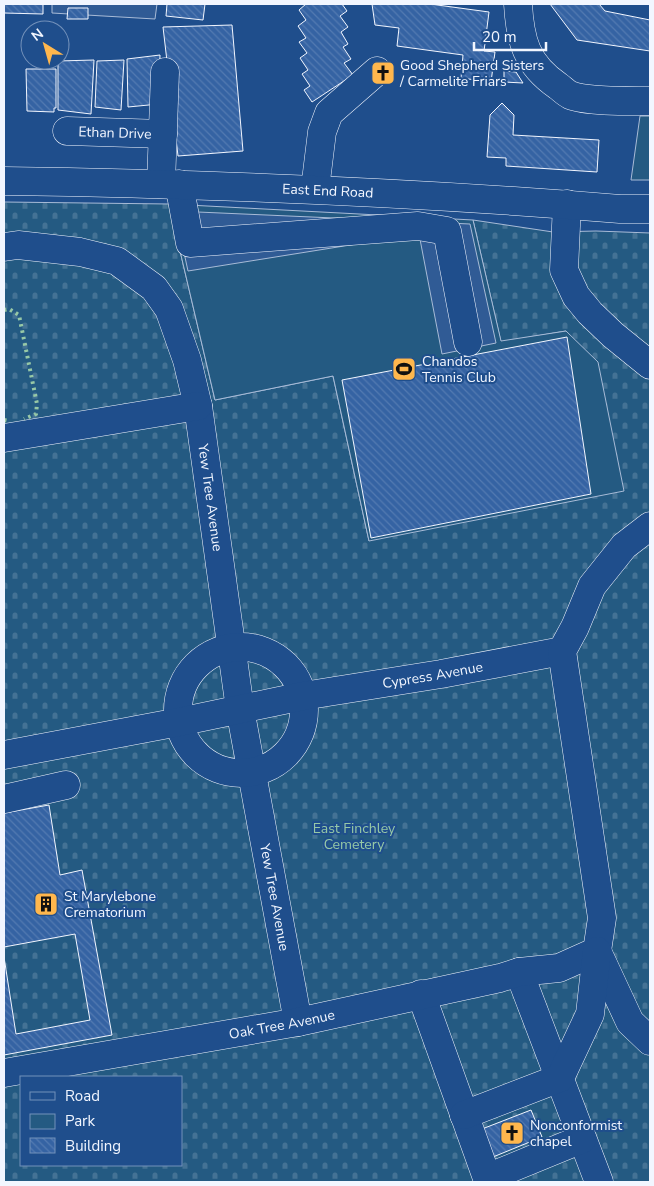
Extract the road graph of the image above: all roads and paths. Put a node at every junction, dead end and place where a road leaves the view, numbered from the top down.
1 (518, 4) edge
2 (377, 71) dead end
3 (164, 72) dead end
4 (650, 101) edge
5 (67, 131) dead end
6 (163, 134) junction
7 (4, 181) edge
8 (170, 184) junction
9 (315, 190) junction
10 (567, 204) junction
11 (650, 209) edge
12 (4, 247) edge
13 (468, 342) dead end
14 (650, 365) edge
15 (198, 406) junction
16 (4, 438) edge
17 (650, 526) edge
18 (231, 648) junction
19 (562, 651) junction
20 (303, 696) junction
21 (240, 709) junction
22 (179, 722) junction
23 (4, 755) edge
24 (251, 772) junction
25 (66, 785) dead end
26 (4, 799) edge
27 (597, 951) junction
28 (519, 972) junction
29 (422, 994) junction
30 (298, 1022) junction
31 (650, 1041) edge
32 (4, 1073) edge
33 (560, 1078) junction
34 (464, 1115) junction
35 (582, 1139) junction
36 (489, 1179) edge
37 (598, 1182) edge

1 - 4 main road
2 - 9 main road
3 - 6 main road, Ethan Drive
5 - 6 main road, Ethan Drive
6 - 8 main road, Ethan Drive
7 - 8 main road, East End Road
8 - 9 main road, East End Road
8 - 13 main road, Ethan Drive
9 - 10 main road, East End Road
10 - 11 main road, East End Road
10 - 14 main road
12 - 15 main road, Yew Tree Avenue
15 - 16 main road
15 - 18 main road, Yew Tree Avenue
17 - 19 main road
18 - 20 main road
18 - 21 main road, Yew Tree Avenue
18 - 22 main road
19 - 20 main road, Cypress Avenue
19 - 27 main road
20 - 21 main road, Cypress Avenue
20 - 24 main road
21 - 22 main road, Cypress Avenue
21 - 24 main road, Yew Tree Avenue
22 - 23 main road
22 - 24 main road
24 - 30 main road, Yew Tree Avenue
25 - 26 main road
27 - 28 main road, Oak Tree Avenue
27 - 31 main road
27 - 33 main road
28 - 29 main road, Oak Tree Avenue
28 - 33 main road
29 - 30 main road, Oak Tree Avenue
29 - 34 main road
30 - 32 main road, Oak Tree Avenue
33 - 34 main road
33 - 35 main road
34 - 36 main road
35 - 36 main road
35 - 37 main road

